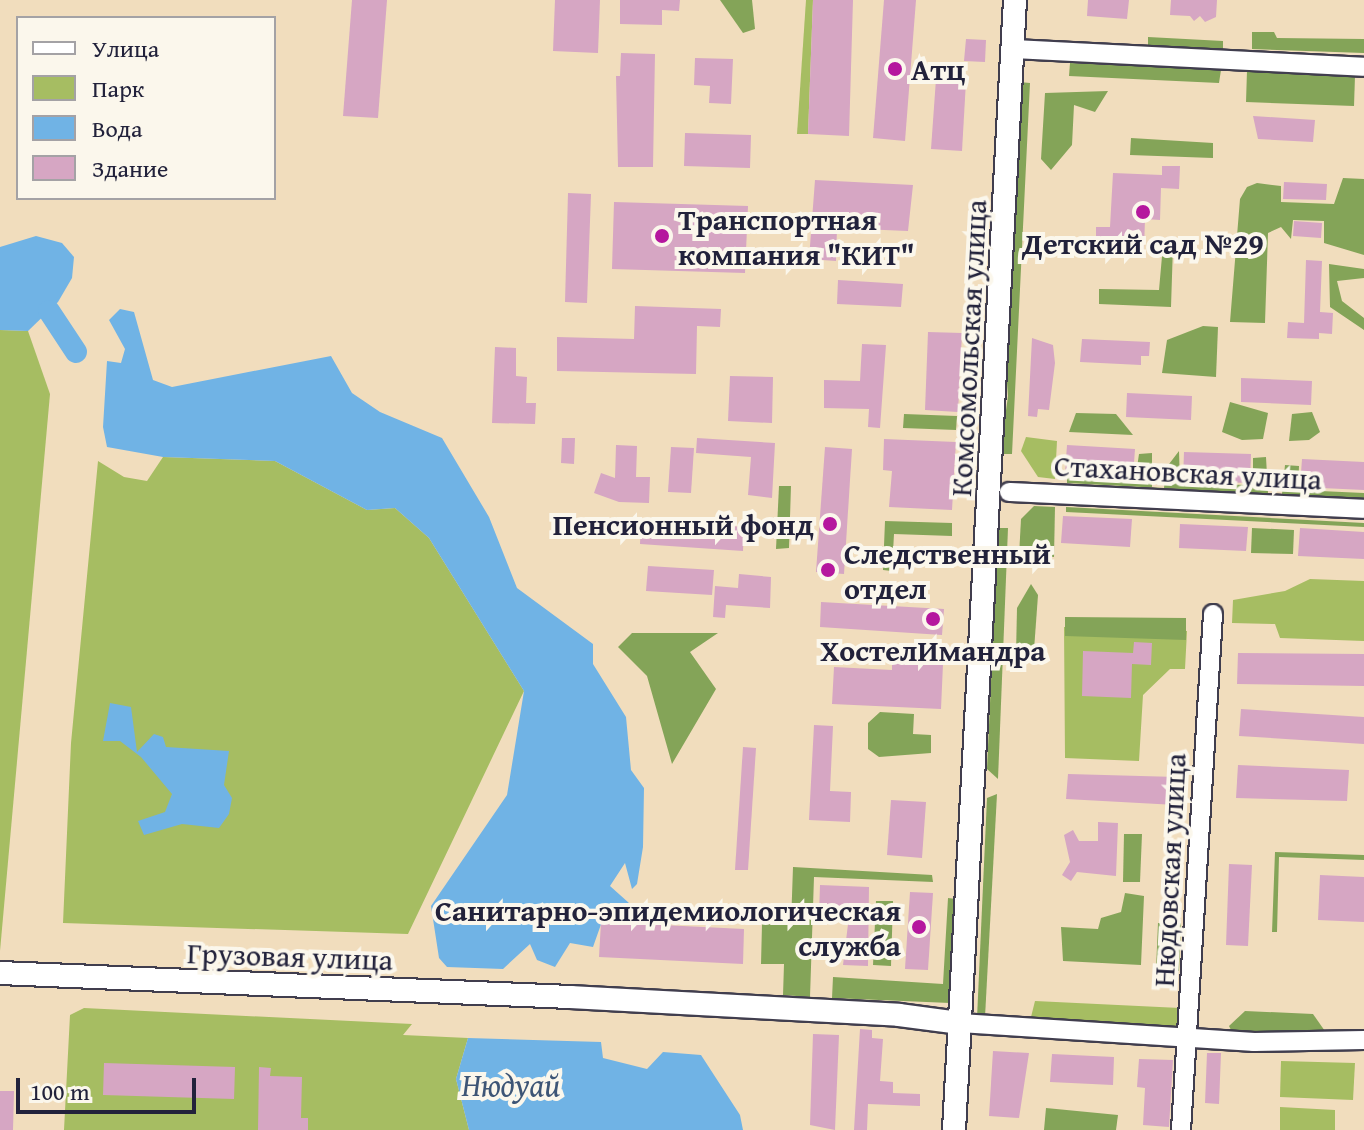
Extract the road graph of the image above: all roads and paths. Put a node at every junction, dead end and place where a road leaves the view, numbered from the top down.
1 (1015, 0) edge
2 (1013, 49) junction
3 (1364, 67) edge
4 (1009, 492) dead end
5 (1364, 509) edge
6 (1213, 614) dead end
7 (0, 973) edge
8 (960, 1023) junction
9 (1188, 1037) junction
10 (1364, 1040) edge
11 (954, 1130) edge
12 (1181, 1130) edge

1 - 2 main road, Комсомольская улица
2 - 3 street
2 - 8 main road, Комсомольская улица
4 - 5 street, Стахановская улица
6 - 9 street, Нюдовская улица
7 - 8 main road, Грузовая улица
8 - 9 street
8 - 11 main road, Комсомольская улица
9 - 10 street
9 - 12 street, Нюдовская улица

